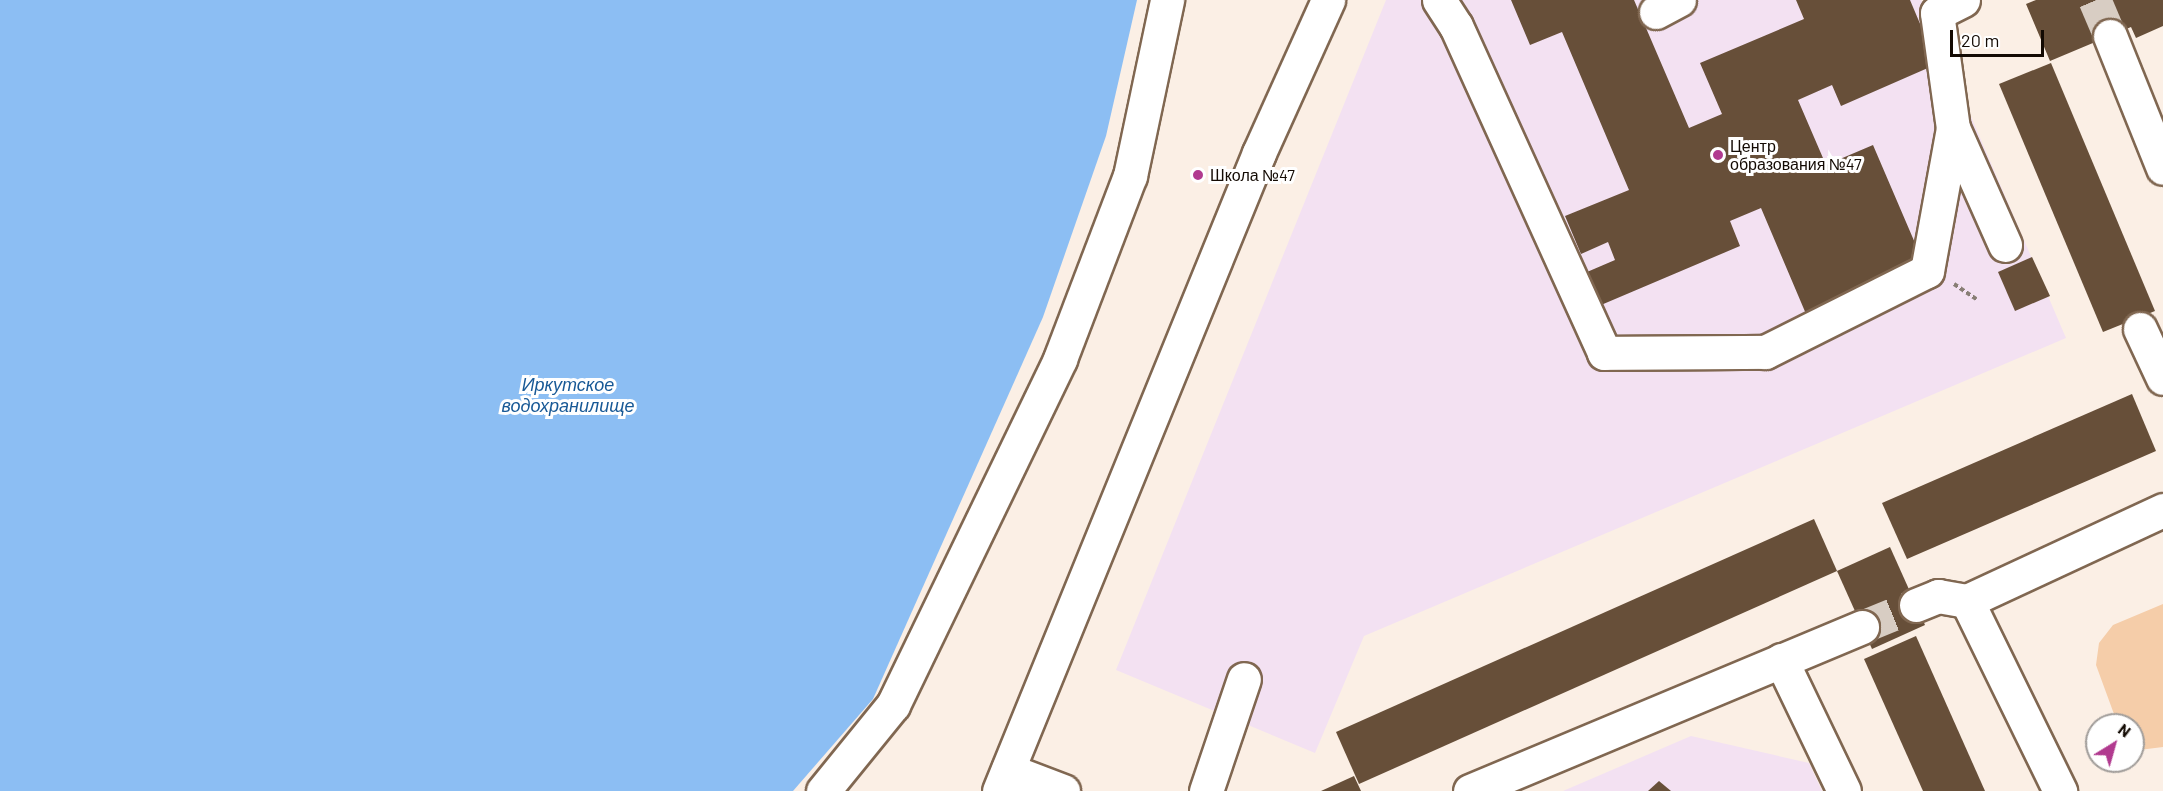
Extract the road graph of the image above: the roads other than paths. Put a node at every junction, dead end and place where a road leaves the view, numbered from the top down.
1 (1167, 0) edge
2 (1439, 0) edge
3 (1963, 0) edge
4 (1322, 3) edge
5 (2110, 36) tunnel mouth
6 (1953, 128) junction
7 (2163, 168) edge
8 (2005, 245) dead end
9 (2140, 329) dead end
10 (2163, 378) edge
11 (2163, 510) edge
12 (1967, 601) junction
13 (1916, 605) tunnel mouth
14 (1862, 627) tunnel mouth
15 (1781, 660) junction
16 (1244, 679) dead end
17 (1003, 780) edge
18 (824, 791) edge
19 (1063, 791) edge
20 (1206, 791) edge
21 (1470, 791) edge
22 (1844, 791) edge
23 (2060, 791) edge

1 - 18 street
2 - 6 street
3 - 6 street
4 - 17 street
5 - 7 street
6 - 8 street
9 - 10 street
11 - 12 street
12 - 13 street
12 - 23 street
14 - 15 street
15 - 21 street
15 - 22 street
16 - 20 street
17 - 19 street

